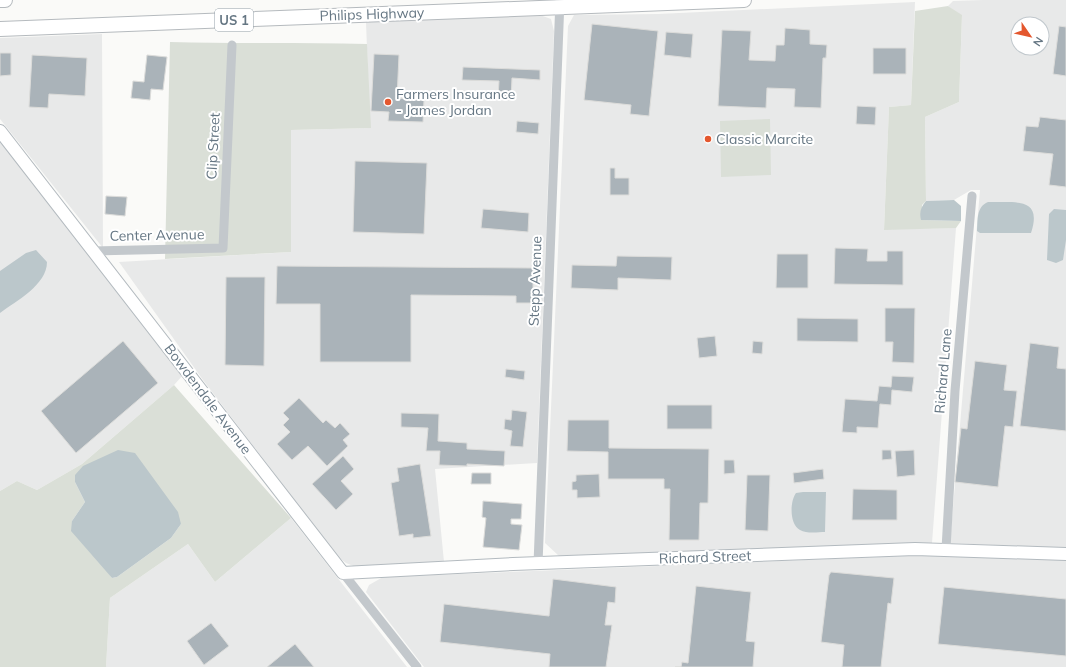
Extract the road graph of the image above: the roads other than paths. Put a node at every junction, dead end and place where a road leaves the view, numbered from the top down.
1 (0, 0) edge
2 (5, 0) edge
3 (744, 0) edge
4 (612, 3) edge
5 (560, 4) edge
6 (394, 7) edge
7 (0, 29) edge
8 (232, 45) dead end
9 (0, 131) edge
10 (972, 196) dead end
11 (223, 248) joint
12 (92, 251) junction
13 (946, 549) junction
14 (1066, 554) edge
15 (538, 564) junction
16 (343, 573) junction
17 (416, 667) edge

1 - 2 main road
3 - 4 main road, Philips Highway / US 1
4 - 5 main road, Philips Highway / US 1
5 - 6 main road, Philips Highway / US 1
5 - 15 street, Stepp Avenue
6 - 7 main road, Philips Highway / US 1
8 - 11 street, Clip Street
9 - 12 street, Bowdendale Avenue
10 - 13 street, Richard Lane
11 - 12 street, Center Avenue
12 - 16 street, Bowdendale Avenue
13 - 14 street, Richard Street
13 - 15 street, Richard Street
15 - 16 street, Richard Street
16 - 17 street, Bowdendale Avenue

